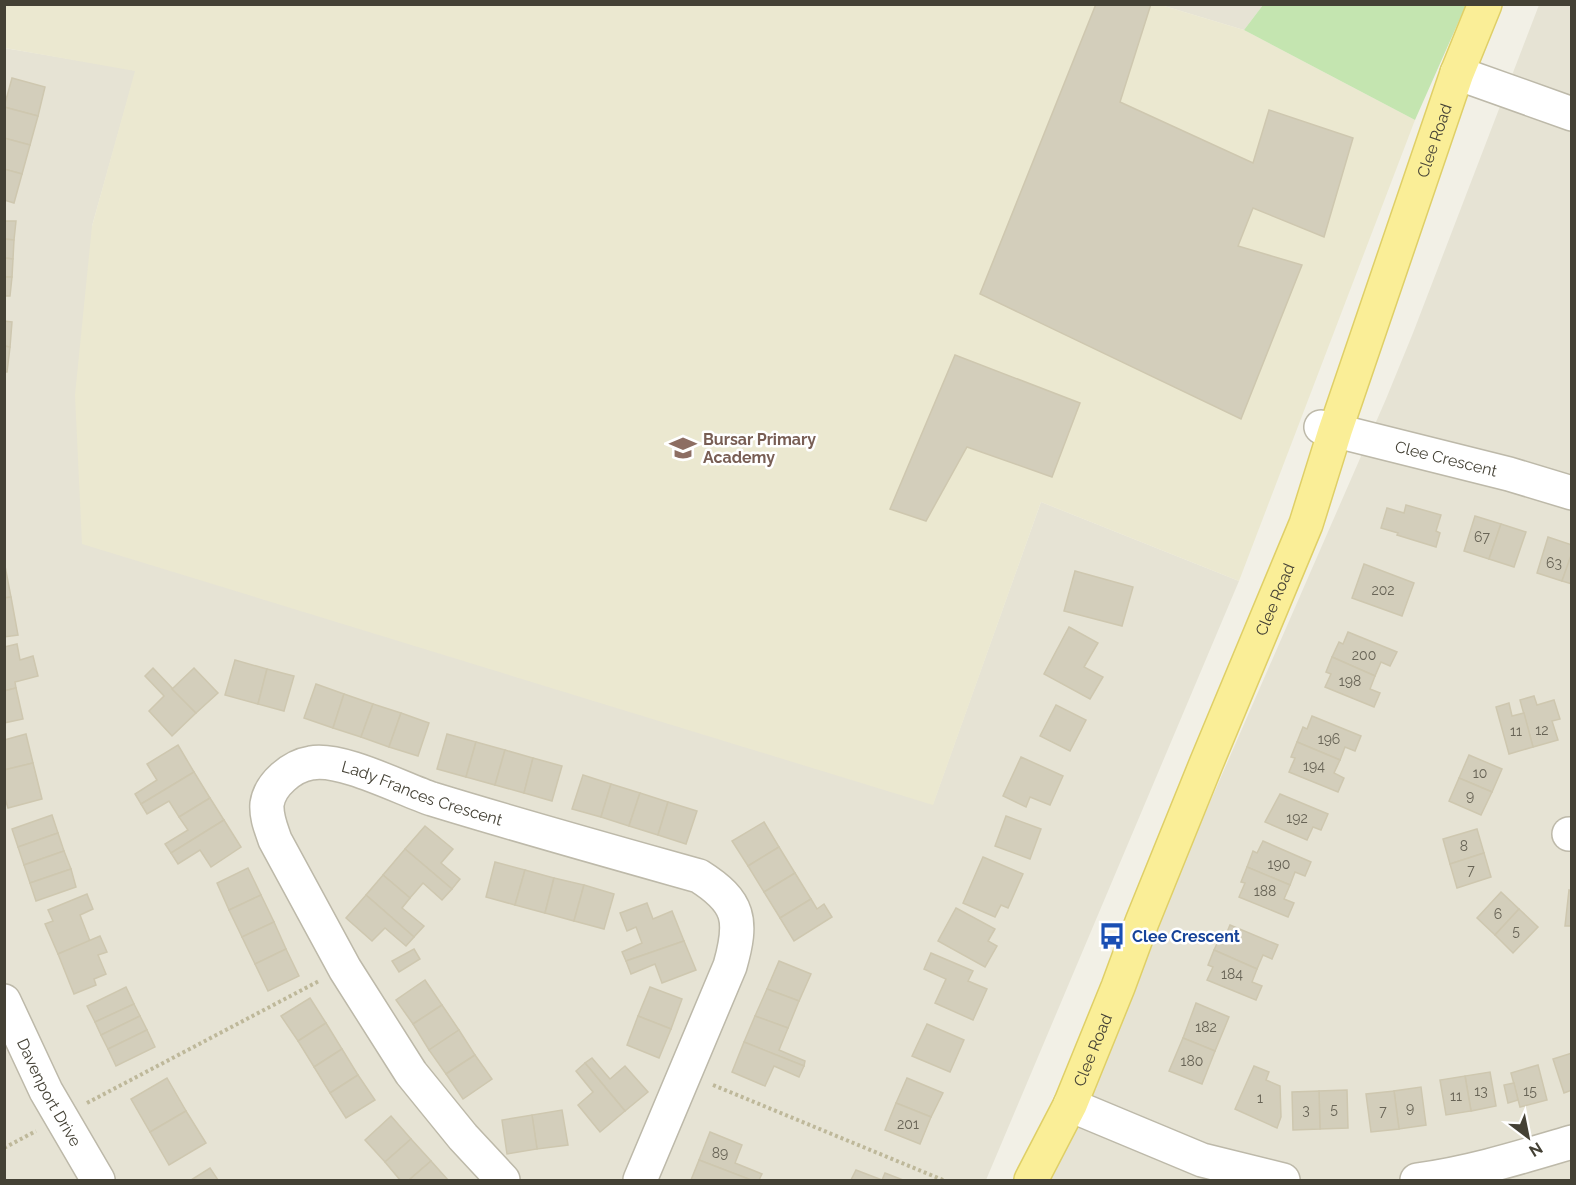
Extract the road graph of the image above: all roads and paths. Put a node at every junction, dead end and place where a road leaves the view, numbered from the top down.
1 (1485, 4) edge
2 (1457, 73) junction
3 (1572, 114) edge
4 (1328, 429) junction
5 (1572, 493) edge
6 (345, 969) junction
7 (4, 1001) edge
8 (685, 1073) junction
9 (1070, 1105) junction
10 (61, 1117) junction
11 (1572, 1142) edge
12 (4, 1148) edge
13 (98, 1180) edge
14 (503, 1180) edge
15 (640, 1180) edge
16 (943, 1180) edge
17 (1030, 1180) edge
18 (1282, 1180) edge
19 (1417, 1180) edge

1 - 2 main road, Clee Road
2 - 3 street
2 - 4 main road, Clee Road
4 - 5 street, Clee Crescent
4 - 9 main road, Clee Road
6 - 8 street, Lady Frances Crescent
6 - 10 path
6 - 14 street, Lady Frances Crescent
7 - 10 street, Davenport Drive
8 - 15 street, Lady Frances Crescent
8 - 16 path
9 - 17 main road, Clee Road
9 - 18 street
10 - 12 path
10 - 13 street, Davenport Drive
11 - 19 street

